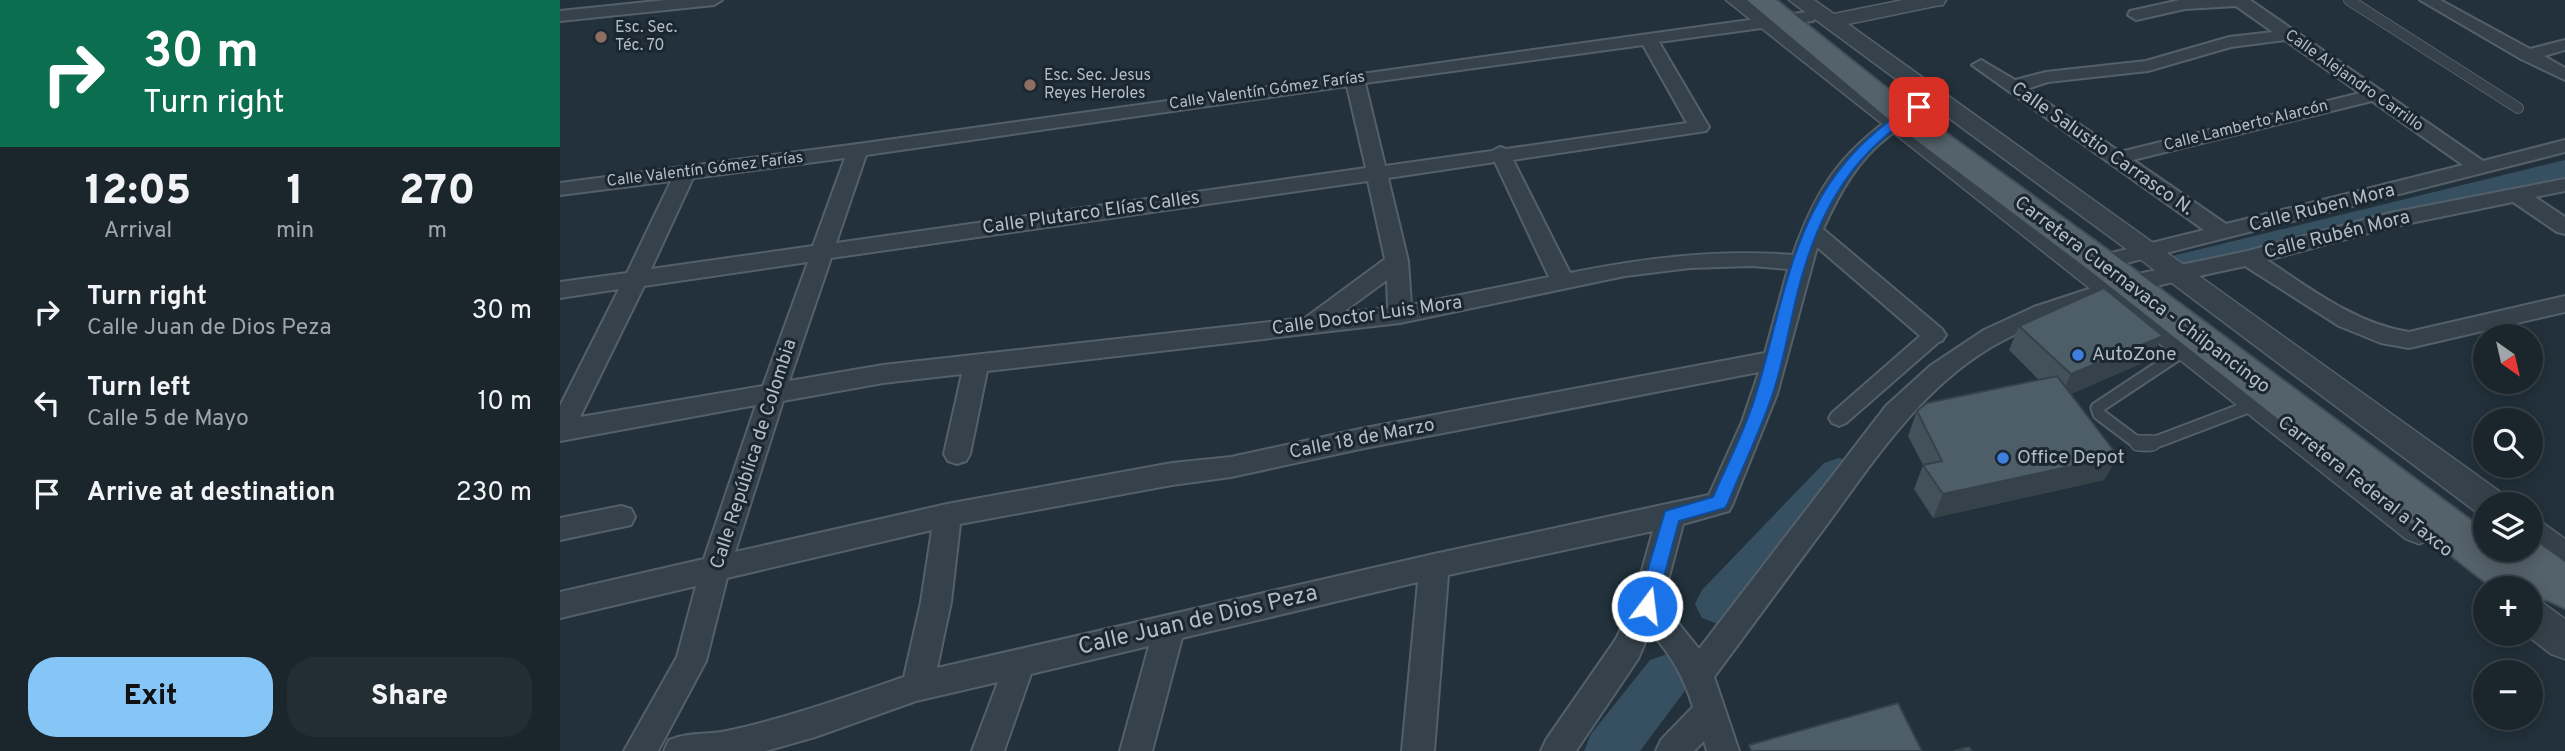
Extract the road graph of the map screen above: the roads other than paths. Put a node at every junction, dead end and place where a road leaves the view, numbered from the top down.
1 (594, 0) edge
2 (707, 0) edge
3 (714, 0) edge
4 (1737, 0) edge
5 (1935, 0) edge
6 (2349, 0) edge
7 (2236, 1) edge
8 (2436, 1) edge
9 (560, 3) edge
10 (639, 4) edge
11 (1790, 11) edge
12 (2136, 15) dead end
13 (560, 16) edge
14 (2287, 35) junction
15 (1648, 38) junction
16 (2565, 45) edge
17 (2527, 55) junction
18 (1981, 65) dead end
19 (2565, 75) edge
20 (1354, 79) junction
21 (2013, 87) junction
22 (2374, 95) junction
23 (2518, 108) dead end
24 (1906, 116) junction
25 (2565, 146) edge
26 (858, 150) junction
27 (1500, 153) junction
28 (2118, 158) junction
29 (2480, 168) junction
30 (686, 171) junction
31 (1374, 172) junction
32 (2565, 186) edge
33 (560, 189) edge
34 (2516, 194) junction
35 (2565, 227) edge
36 (1812, 231) junction
37 (2224, 233) junction
38 (824, 252) junction
39 (2248, 258) junction
40 (1396, 261) junction
41 (1798, 263) junction
42 (2128, 270) junction
43 (636, 278) junction
44 (1563, 282) junction
45 (560, 290) edge
46 (2565, 304) edge
47 (1400, 315) junction
48 (1310, 325) junction
49 (1934, 335) joint
50 (2186, 349) junction
51 (1775, 360) junction
52 (976, 365) junction
53 (772, 395) junction
54 (2256, 404) junction
55 (1839, 418) dead end
56 (560, 430) edge
57 (957, 454) dead end
58 (2473, 492) edge
59 (947, 515) junction
60 (1671, 516) junction
61 (621, 517) dead end
62 (2473, 519) edge
63 (560, 529) edge
64 (2543, 543) edge
65 (2565, 559) edge
66 (2530, 562) edge
67 (1434, 566) junction
68 (715, 569) junction
69 (2479, 576) edge
70 (2513, 576) edge
71 (2565, 588) edge
72 (2543, 600) edge
73 (560, 605) edge
74 (1647, 606) junction
75 (2565, 617) edge
76 (2543, 625) edge
77 (1169, 629) junction
78 (2565, 642) edge
79 (1020, 663) junction
80 (1698, 674) junction
81 (916, 687) junction
82 (1711, 712) junction
83 (640, 751) edge
84 (680, 751) edge
85 (988, 751) edge
86 (1136, 751) edge
87 (1418, 751) edge
88 (1557, 751) edge
89 (1672, 751) edge
90 (1724, 751) edge

1 - 9 street
2 - 3 street
2 - 10 street
4 - 11 street, Carretera Federal a Taxco
5 - 11 street
6 - 23 lane
7 - 12 street
7 - 14 street, Calle Alejandro Carrillo
8 - 17 street
10 - 13 street
11 - 15 street, Calle Valentín Gómez Farías
11 - 24 main road, Carretera Cuernavaca - Chilpancingo
11 - 42 street, Carretera Federal a Taxco
14 - 21 street
14 - 22 street, Calle Alejandro Carrillo
15 - 20 street, Calle Valentín Gómez Farías
15 - 27 street, Calle Plutarco Elías Calles
16 - 17 street
17 - 19 street
18 - 21 street, Calle Salustio Carrasco N.
20 - 26 street, Calle Valentín Gómez Farías
20 - 31 street
21 - 28 street, Calle Salustio Carrasco N.
22 - 28 street, Calle Lamberto Alarcón
22 - 29 street, Calle Alejandro Carrillo
24 - 36 street
24 - 42 main road, Carretera Cuernavaca - Chilpancingo
25 - 29 street, Calle Ruben Mora
26 - 30 street, Calle Valentín Gómez Farías
26 - 38 street, Calle República de Colombia
27 - 31 street, Calle Plutarco Elías Calles
27 - 44 street
28 - 37 street, Calle Salustio Carrasco N.
29 - 37 street, Calle Ruben Mora
30 - 33 street, Calle Valentín Gómez Farías
30 - 43 street
31 - 38 street, Calle Plutarco Elías Calles
31 - 40 street
32 - 34 street, Calle Rubén Mora
34 - 35 street
34 - 39 street, Calle Rubén Mora
36 - 41 street
36 - 49 street
37 - 42 street, Calle Ruben Mora
38 - 43 street, Calle Plutarco Elías Calles
38 - 53 street, Calle República de Colombia
39 - 42 street, Calle Rubén Mora
39 - 46 street
40 - 47 street
40 - 48 street
41 - 44 street, Calle Doctor Luis Mora
41 - 51 street
42 - 50 street, Carretera Federal a Taxco
42 - 58 street, Carretera Federal a Taxco
42 - 62 main road, Carretera Cuernavaca - Chilpancingo
42 - 70 main road, Carretera Cuernavaca - Chilpancingo
42 - 80 street
43 - 45 street, Calle Plutarco Elías Calles
43 - 56 street
44 - 47 street, Calle Doctor Luis Mora
47 - 48 street, Calle Doctor Luis Mora
48 - 52 street, Calle Doctor Luis Mora
49 - 55 street
50 - 54 street, Carretera Federal a Taxco
50 - 54 lane
51 - 59 street, Calle 18 de Marzo
51 - 60 street, Calle Juan de Dios Peza
52 - 53 street, Calle Doctor Luis Mora
52 - 57 street
53 - 56 street, Calle Doctor Luis Mora
53 - 68 street, Calle República de Colombia
54 - 69 street, Carretera Federal a Taxco
59 - 68 street, Calle 18 de Marzo
59 - 81 street
60 - 67 street, Calle Juan de Dios Peza
60 - 74 street
61 - 63 street
64 - 65 street
66 - 71 main road
67 - 77 street, Calle Juan de Dios Peza
67 - 87 street
68 - 73 street, Calle 18 de Marzo
68 - 83 street, Calle República de Colombia
72 - 75 main road, Carretera Cuernavaca - Chilpancingo
74 - 80 street
74 - 88 street
76 - 78 street
77 - 79 street, Calle Juan de Dios Peza
77 - 86 street
79 - 81 street, Calle Juan de Dios Peza
79 - 85 street
80 - 82 street
81 - 84 street, Calle Juan de Dios Peza
82 - 89 street
82 - 90 street

